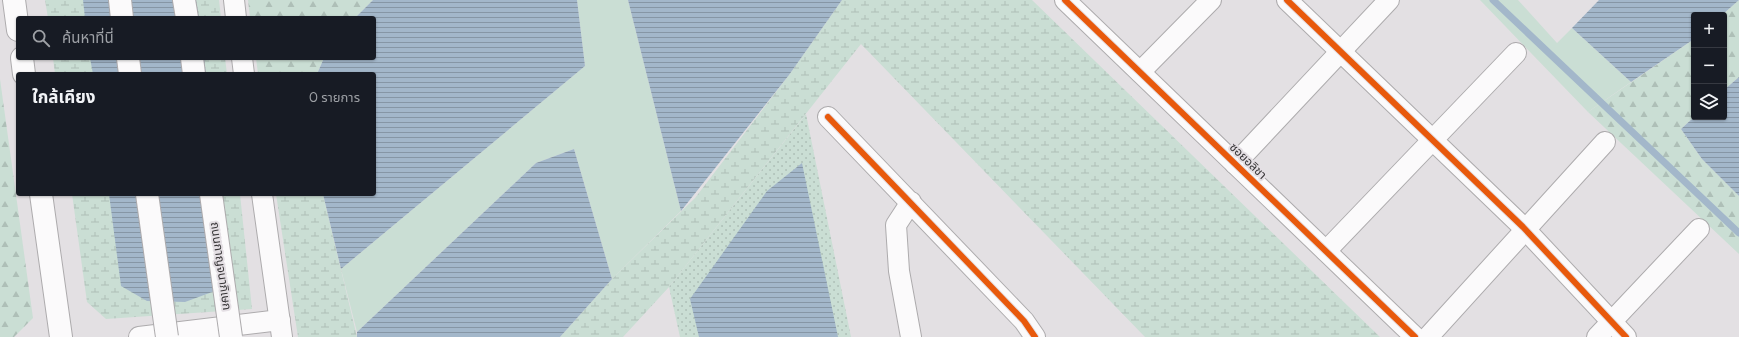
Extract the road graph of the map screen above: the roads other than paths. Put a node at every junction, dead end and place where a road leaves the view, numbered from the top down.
1 (14, 0) edge
2 (120, 0) edge
3 (184, 0) edge
4 (234, 0) edge
5 (1065, 0) edge
6 (1211, 0) edge
7 (1287, 0) edge
8 (1389, 0) edge
9 (16, 16) edge
10 (122, 16) edge
11 (187, 16) edge
12 (236, 16) edge
13 (1341, 52) junction
14 (1516, 53) dead end
15 (22, 60) edge
16 (128, 60) edge
17 (192, 60) edge
18 (242, 60) edge
19 (24, 72) edge
20 (130, 72) edge
21 (194, 72) edge
22 (244, 72) edge
23 (1140, 72) junction
24 (828, 117) dead end
25 (1433, 140) junction
26 (1605, 142) dead end
27 (1235, 164) junction
28 (41, 196) edge
29 (147, 196) edge
30 (211, 196) edge
31 (262, 196) edge
32 (910, 202) junction
33 (1699, 229) dead end
34 (1526, 230) junction
35 (1326, 252) junction
36 (1611, 321) junction
37 (281, 329) edge
38 (61, 337) edge
39 (139, 337) edge
40 (167, 337) edge
41 (231, 337) edge
42 (911, 337) edge
43 (1035, 337) edge
44 (1415, 337) edge
45 (1428, 337) edge
46 (1597, 337) edge
47 (1626, 337) edge

1 - 9 main road
2 - 10 main road
3 - 11 main road
4 - 12 street
5 - 23 street, ซอยอลิชา
6 - 23 street
7 - 13 street
8 - 13 street
13 - 25 street
13 - 27 street
14 - 25 street
15 - 19 main road
16 - 20 main road
17 - 21 main road
18 - 22 street
23 - 27 street, ซอยอลิชา
24 - 32 street
25 - 34 street
25 - 35 street
26 - 34 street
27 - 35 street, ซอยอลิชา
28 - 38 main road
29 - 40 main road, bridge
30 - 41 main road, ถนนกาญจนาภิเษก, bridge
31 - 37 street
32 - 42 street
32 - 43 street
33 - 36 street
34 - 36 street
34 - 45 street
35 - 44 street, ซอยอลิชา
36 - 46 street
36 - 47 street
37 - 39 street

